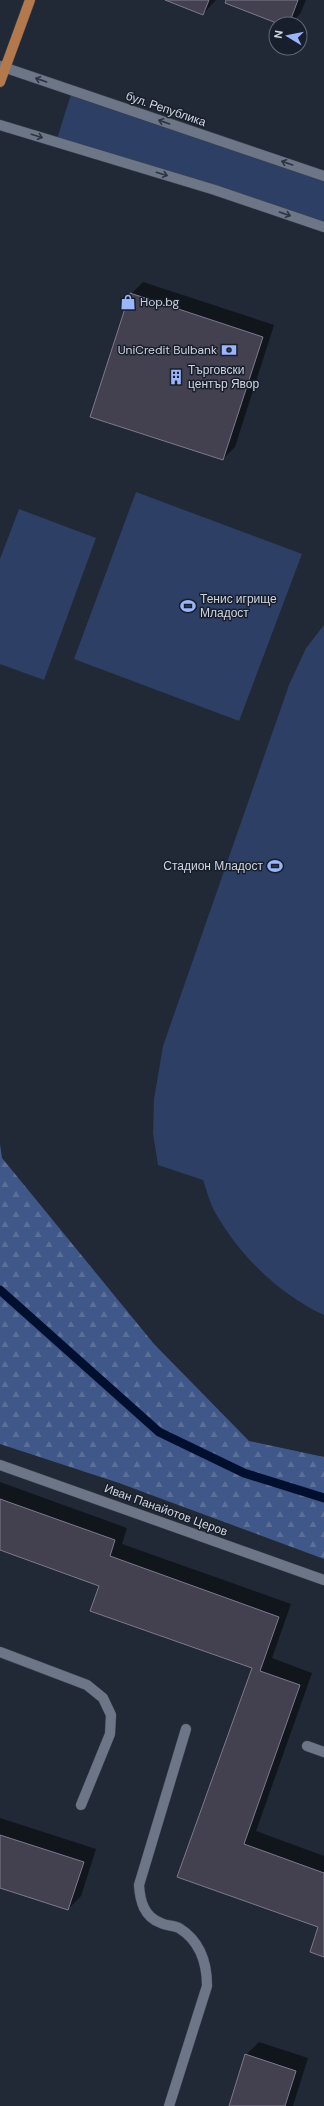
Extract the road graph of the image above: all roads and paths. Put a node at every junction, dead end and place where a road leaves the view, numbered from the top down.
1 (30, 0) edge
2 (3, 67) edge
3 (0, 82) edge
4 (0, 125) edge
5 (324, 176) edge
6 (324, 227) edge
7 (0, 1465) edge
8 (324, 1580) edge
9 (0, 1652) edge
10 (186, 1729) dead end
11 (307, 1746) dead end
12 (324, 1752) edge
13 (81, 1805) dead end
14 (169, 2106) edge

1 - 2 main road
2 - 3 main road
5 -> 2 street, бул. Република
4 -> 6 street
7 - 8 street, Иван Панайотов Церов
9 - 13 street
10 - 14 street
11 - 12 street

